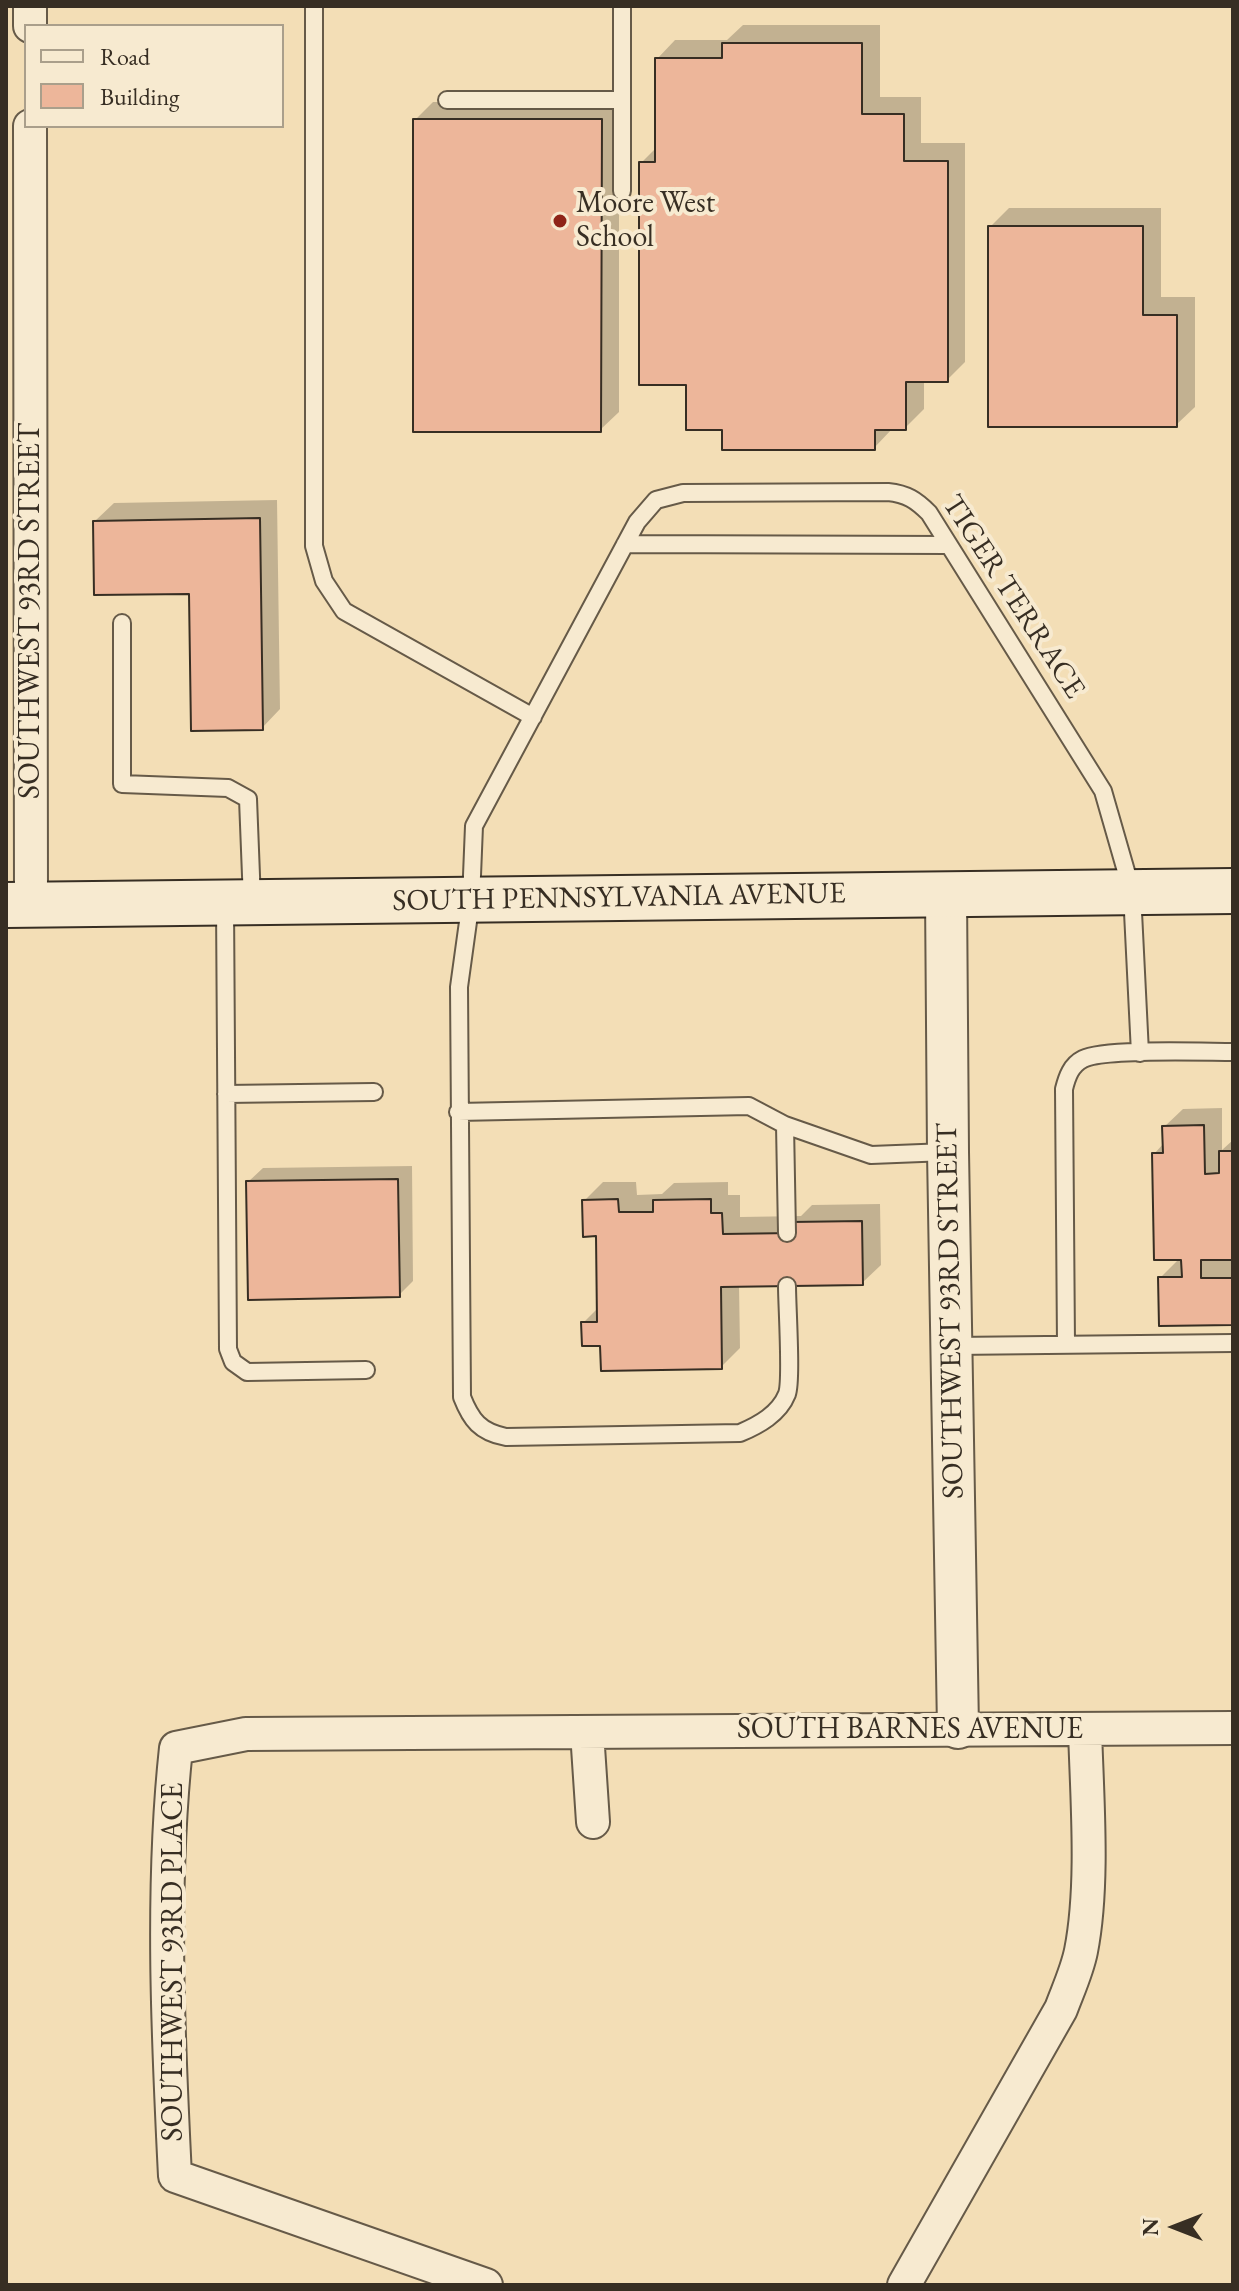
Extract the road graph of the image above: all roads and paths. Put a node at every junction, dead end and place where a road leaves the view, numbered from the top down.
1 (314, 6) edge
2 (622, 6) edge
3 (447, 100) dead end
4 (622, 100) junction
5 (30, 128) edge
6 (622, 191) dead end
7 (625, 544) junction
8 (949, 545) junction
9 (122, 623) dead end
10 (533, 717) junction
11 (1233, 891) edge
12 (1132, 892) junction
13 (946, 894) junction
14 (471, 900) junction
15 (238, 903) junction
16 (18, 905) edge
17 (1233, 1052) edge
18 (1140, 1053) junction
19 (374, 1092) dead end
20 (226, 1094) junction
21 (458, 1112) junction
22 (785, 1125) junction
23 (948, 1152) junction
24 (787, 1233) dead end
25 (787, 1286) dead end
26 (1233, 1343) edge
27 (1066, 1345) junction
28 (951, 1346) junction
29 (366, 1370) dead end
30 (958, 1728) junction
31 (1233, 1728) edge
32 (1085, 1730) junction
33 (587, 1732) junction
34 (176, 1748) joint
35 (593, 1822) dead end
36 (486, 2285) edge
37 (904, 2285) edge

1 - 10 lane
2 - 4 lane
3 - 4 lane
4 - 6 lane
5 - 16 street, SOUTHWEST 93RD STREET
7 - 8 lane
7 - 8 lane, TIGER TERRACE
7 - 10 lane, TIGER TERRACE
8 - 12 lane, TIGER TERRACE
9 - 15 lane
10 - 14 lane, TIGER TERRACE
11 - 12 main road, SOUTH PENNSYLVANIA AVENUE
12 - 13 main road, SOUTH PENNSYLVANIA AVENUE
12 - 18 lane, TIGER TERRACE
13 - 14 main road, SOUTH PENNSYLVANIA AVENUE
13 - 23 street, SOUTHWEST 93RD STREET
14 - 15 main road, SOUTH PENNSYLVANIA AVENUE
14 - 21 lane, TIGER TERRACE
15 - 16 main road, SOUTH PENNSYLVANIA AVENUE
15 - 20 lane
17 - 18 lane
18 - 27 lane
19 - 20 lane
20 - 29 lane
21 - 22 lane
21 - 25 lane, TIGER TERRACE
22 - 23 lane
22 - 24 lane
23 - 28 street, SOUTHWEST 93RD STREET
26 - 27 lane
27 - 28 lane
28 - 30 street, SOUTHWEST 93RD STREET
30 - 32 street, SOUTH BARNES AVENUE
30 - 33 street, SOUTH BARNES AVENUE
31 - 32 street, SOUTH BARNES AVENUE
32 - 37 street
33 - 34 street, SOUTH BARNES AVENUE
33 - 35 street
34 - 36 street, SOUTHWEST 93RD PLACE

